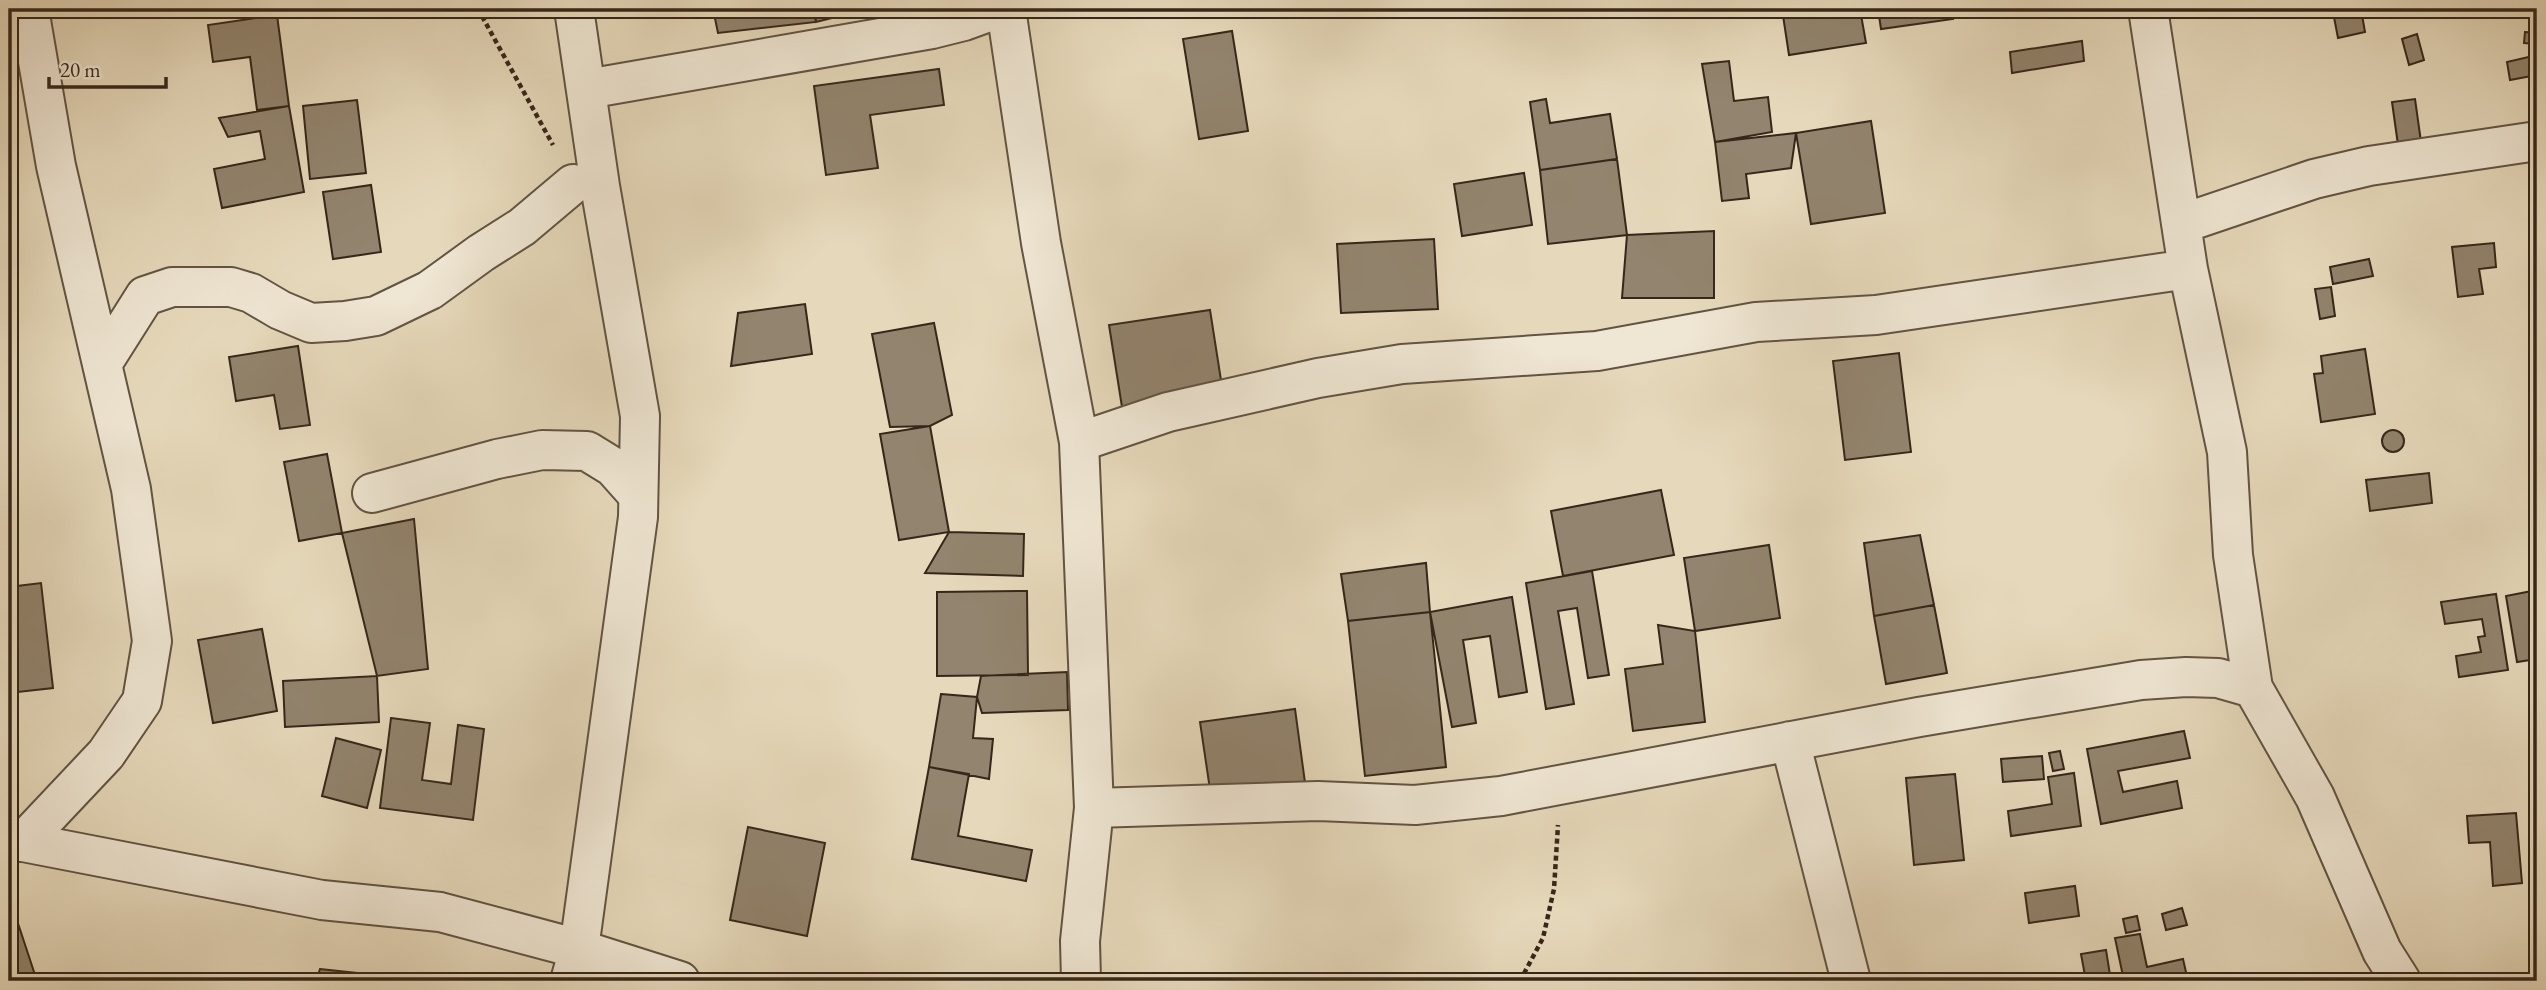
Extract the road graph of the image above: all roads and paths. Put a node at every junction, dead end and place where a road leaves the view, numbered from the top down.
1 (29, 9) edge
2 (478, 9) edge
3 (574, 9) edge
4 (997, 9) edge
5 (1006, 9) edge
6 (2148, 9) edge
7 (587, 89) junction
8 (2537, 141) edge
9 (573, 184) joint
10 (2181, 224) junction
11 (2188, 269) junction
12 (102, 364) junction
13 (1079, 442) junction
14 (372, 493) dead end
15 (638, 495) junction
16 (2253, 688) junction
17 (1790, 741) junction
18 (1557, 785) junction
19 (1094, 807) junction
20 (16, 842) edge
21 (575, 965) edge
22 (680, 981) edge
23 (1081, 981) edge
24 (1520, 981) edge
25 (1851, 981) edge
26 (2400, 981) edge

1 - 12 street
2 - 9 path
3 - 7 street
4 - 7 street
5 - 13 street
6 - 10 street
7 - 15 street
8 - 10 street
9 - 12 street
10 - 11 street
11 - 13 street
11 - 16 street
12 - 20 street
13 - 19 street
14 - 15 street
15 - 21 street
16 - 17 street
16 - 26 street
17 - 18 street
17 - 25 street
18 - 19 street
18 - 24 path
19 - 23 street
20 - 21 street
21 - 22 street

